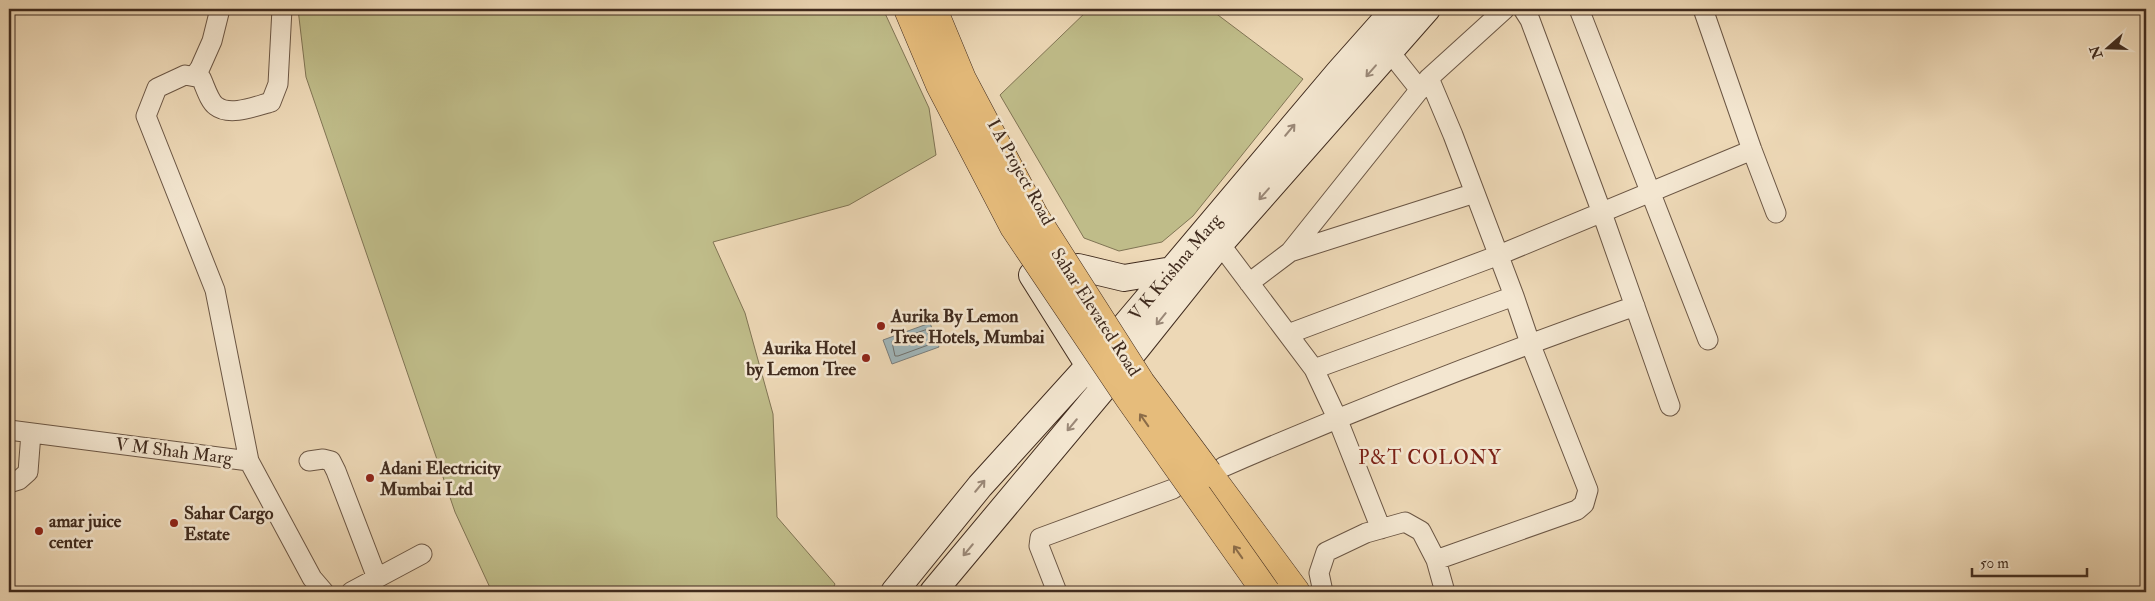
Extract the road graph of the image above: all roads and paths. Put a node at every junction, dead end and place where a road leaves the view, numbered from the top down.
1 (220, 9) edge
2 (282, 9) edge
3 (894, 9) edge
4 (908, 9) edge
5 (933, 9) edge
6 (942, 9) edge
7 (1395, 9) edge
8 (1427, 9) edge
9 (1505, 9) edge
10 (1523, 9) edge
11 (1579, 9) edge
12 (1703, 9) edge
13 (1389, 51) junction
14 (195, 75) junction
15 (1425, 84) junction
16 (1752, 150) junction
17 (1651, 192) junction
18 (1475, 193) junction
19 (1602, 213) junction
20 (1776, 213) dead end
21 (1220, 244) junction
22 (1290, 252) junction
23 (1499, 255) junction
24 (1078, 267) junction
25 (1172, 270) junction
26 (1249, 283) junction
27 (1514, 296) junction
28 (1635, 306) junction
29 (1061, 324) junction
30 (1288, 334) junction
31 (1130, 338) junction
32 (1708, 340) dead end
33 (1530, 343) junction
34 (1088, 366) junction
35 (1314, 369) junction
36 (1103, 387) junction
37 (1064, 392) junction
38 (1670, 406) dead end
39 (1337, 418) junction
40 (9, 430) edge
41 (31, 433) junction
42 (250, 461) junction
43 (310, 461) dead end
44 (1223, 467) dead end
45 (9, 483) edge
46 (1173, 489) dead end
47 (1381, 529) junction
48 (422, 554) dead end
49 (1436, 560) junction
50 (377, 578) junction
51 (324, 592) edge
52 (351, 592) edge
53 (894, 592) edge
54 (933, 592) edge
55 (1057, 592) edge
56 (1266, 592) edge
57 (1296, 592) edge
58 (1323, 592) edge
59 (1445, 592) edge

1 - 14 street
2 - 14 street
3 - 29 main road
56 -> 4 main road, Sahar Elevated Road, bridge
5 - 57 main road, Sahar Elevated Road, bridge
6 - 24 main road, I A Project Road
25 -> 7 main road, V K Krishna Marg
8 - 13 main road, V K Krishna Marg
9 - 15 street
10 - 19 street
11 - 17 street
12 - 16 street
13 - 15 street
13 -> 21 main road, V K Krishna Marg
14 - 42 street
15 - 18 street
15 - 22 street
16 - 17 street
16 - 20 street
17 - 19 street
17 - 32 street
18 - 22 street
18 - 23 street
19 - 23 street
19 - 28 street
21 - 26 street
21 -> 31 main road, V K Krishna Marg
22 - 26 street
23 - 27 street
23 - 30 street
24 - 25 main road
24 - 31 main road, I A Project Road
25 - 31 main road, V K Krishna Marg
26 - 30 street
27 - 33 street
27 - 35 street
28 - 33 street
28 - 38 street
29 - 34 main road
29 - 37 main road
30 - 35 street
31 - 34 main road, V K Krishna Marg
31 - 36 main road, V K Krishna Marg
33 - 39 street
33 - 49 street
34 - 36 main road
34 - 37 main road, V K Krishna Marg
35 - 39 street
36 -> 54 main road, V K Krishna Marg
53 -> 37 main road, V K Krishna Marg
39 - 44 street
39 - 47 street
40 - 41 street, V M Shah Marg
41 - 42 street, V M Shah Marg
41 - 45 street
42 - 51 street, V M Shah Marg
43 - 50 street
46 - 55 street
47 - 49 street
47 - 58 street
48 - 50 street
49 - 59 street
50 - 52 street

